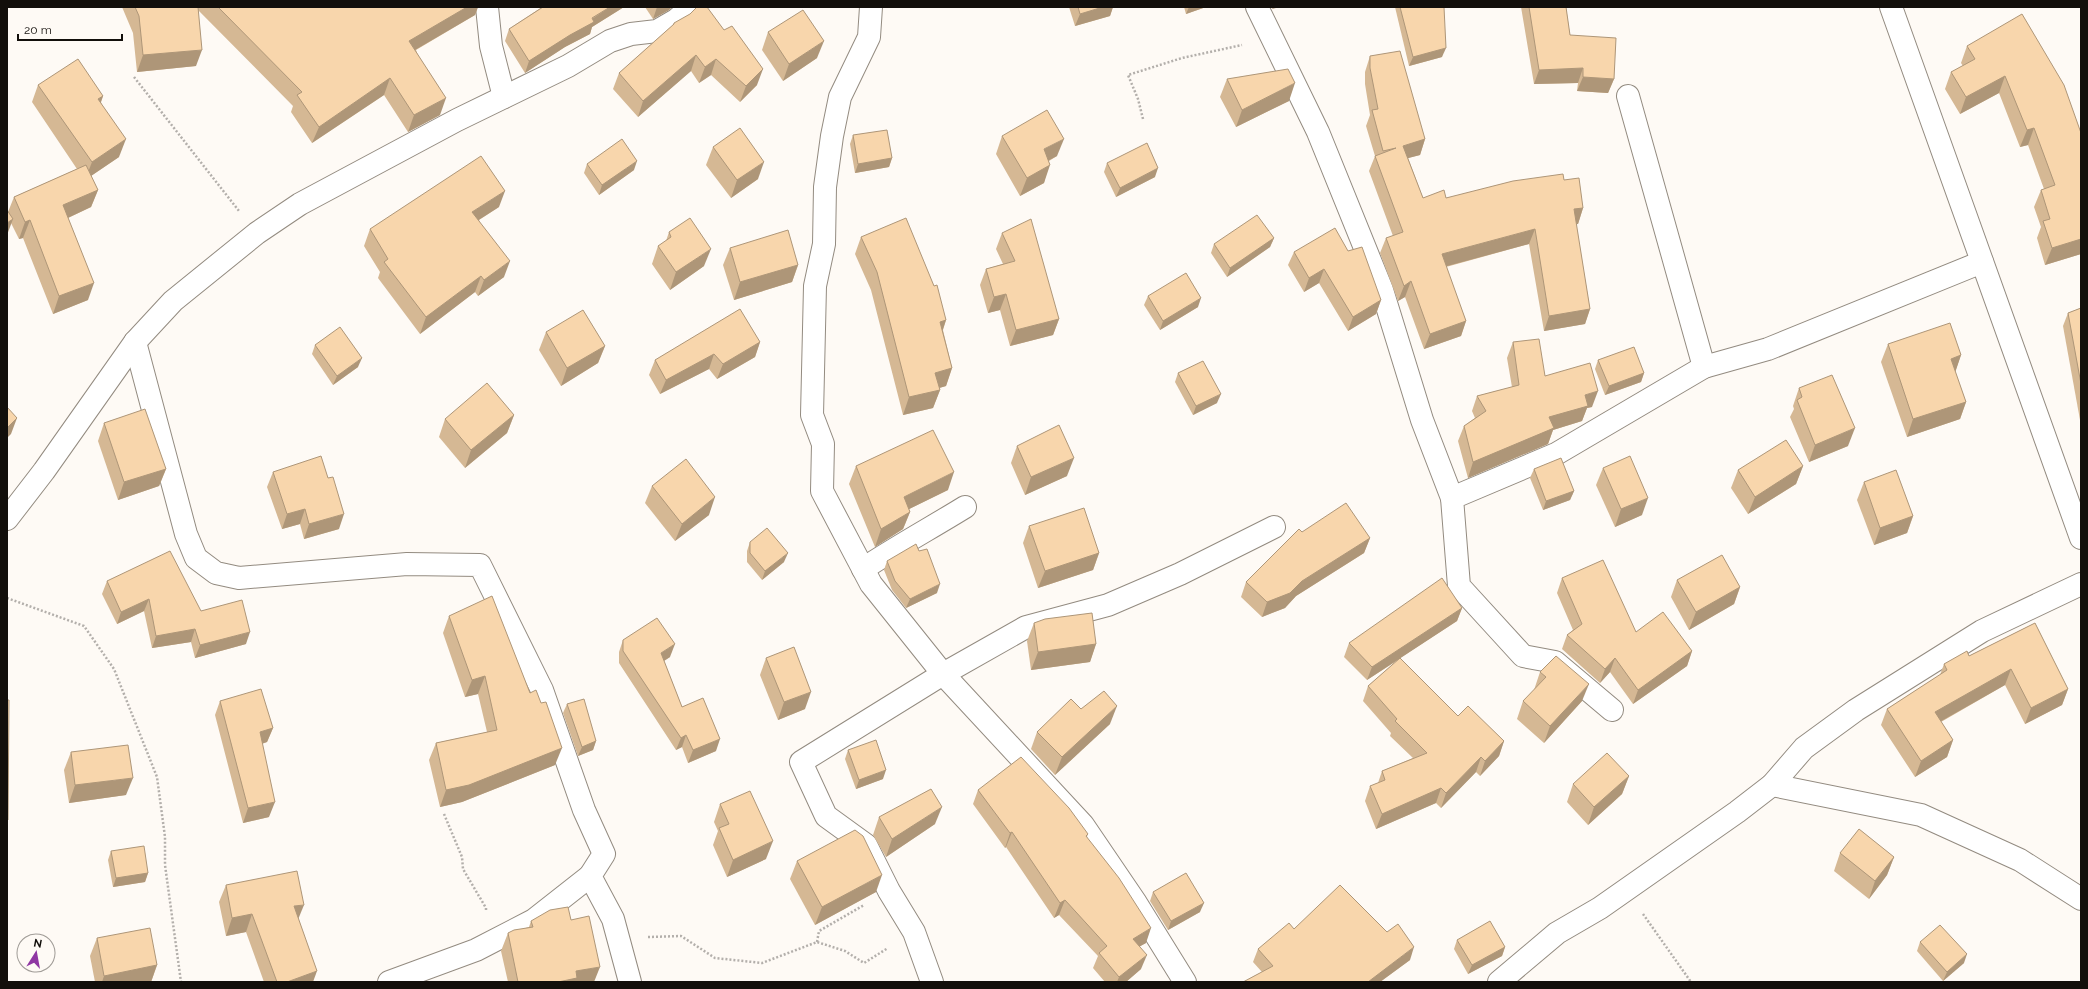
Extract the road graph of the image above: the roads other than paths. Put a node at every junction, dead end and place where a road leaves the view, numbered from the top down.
1 (487, 7) edge
2 (691, 7) edge
3 (871, 7) edge
4 (1258, 7) edge
5 (1891, 7) edge
6 (1628, 96) dead end
7 (504, 97) junction
8 (1982, 262) junction
9 (135, 342) junction
10 (1704, 367) junction
11 (1452, 498) junction
12 (965, 507) dead end
13 (7, 519) edge
14 (1274, 527) dead end
15 (2081, 538) edge
16 (863, 569) junction
17 (2081, 584) edge
18 (943, 674) junction
19 (1612, 710) dead end
20 (1772, 785) junction
21 (590, 876) junction
22 (2081, 899) edge
23 (389, 982) edge
24 (630, 982) edge
25 (932, 982) edge
26 (1184, 982) edge
27 (1499, 982) edge

1 - 7 street
2 - 7 street
3 - 16 street
4 - 11 street
5 - 8 street
6 - 10 street
7 - 9 street
8 - 10 street
8 - 15 street
9 - 13 street
9 - 21 street
10 - 11 street
11 - 19 street
12 - 16 street
14 - 18 street
16 - 18 street
17 - 20 street
18 - 25 street
18 - 26 street
20 - 22 street
20 - 27 street
21 - 23 street
21 - 24 street

